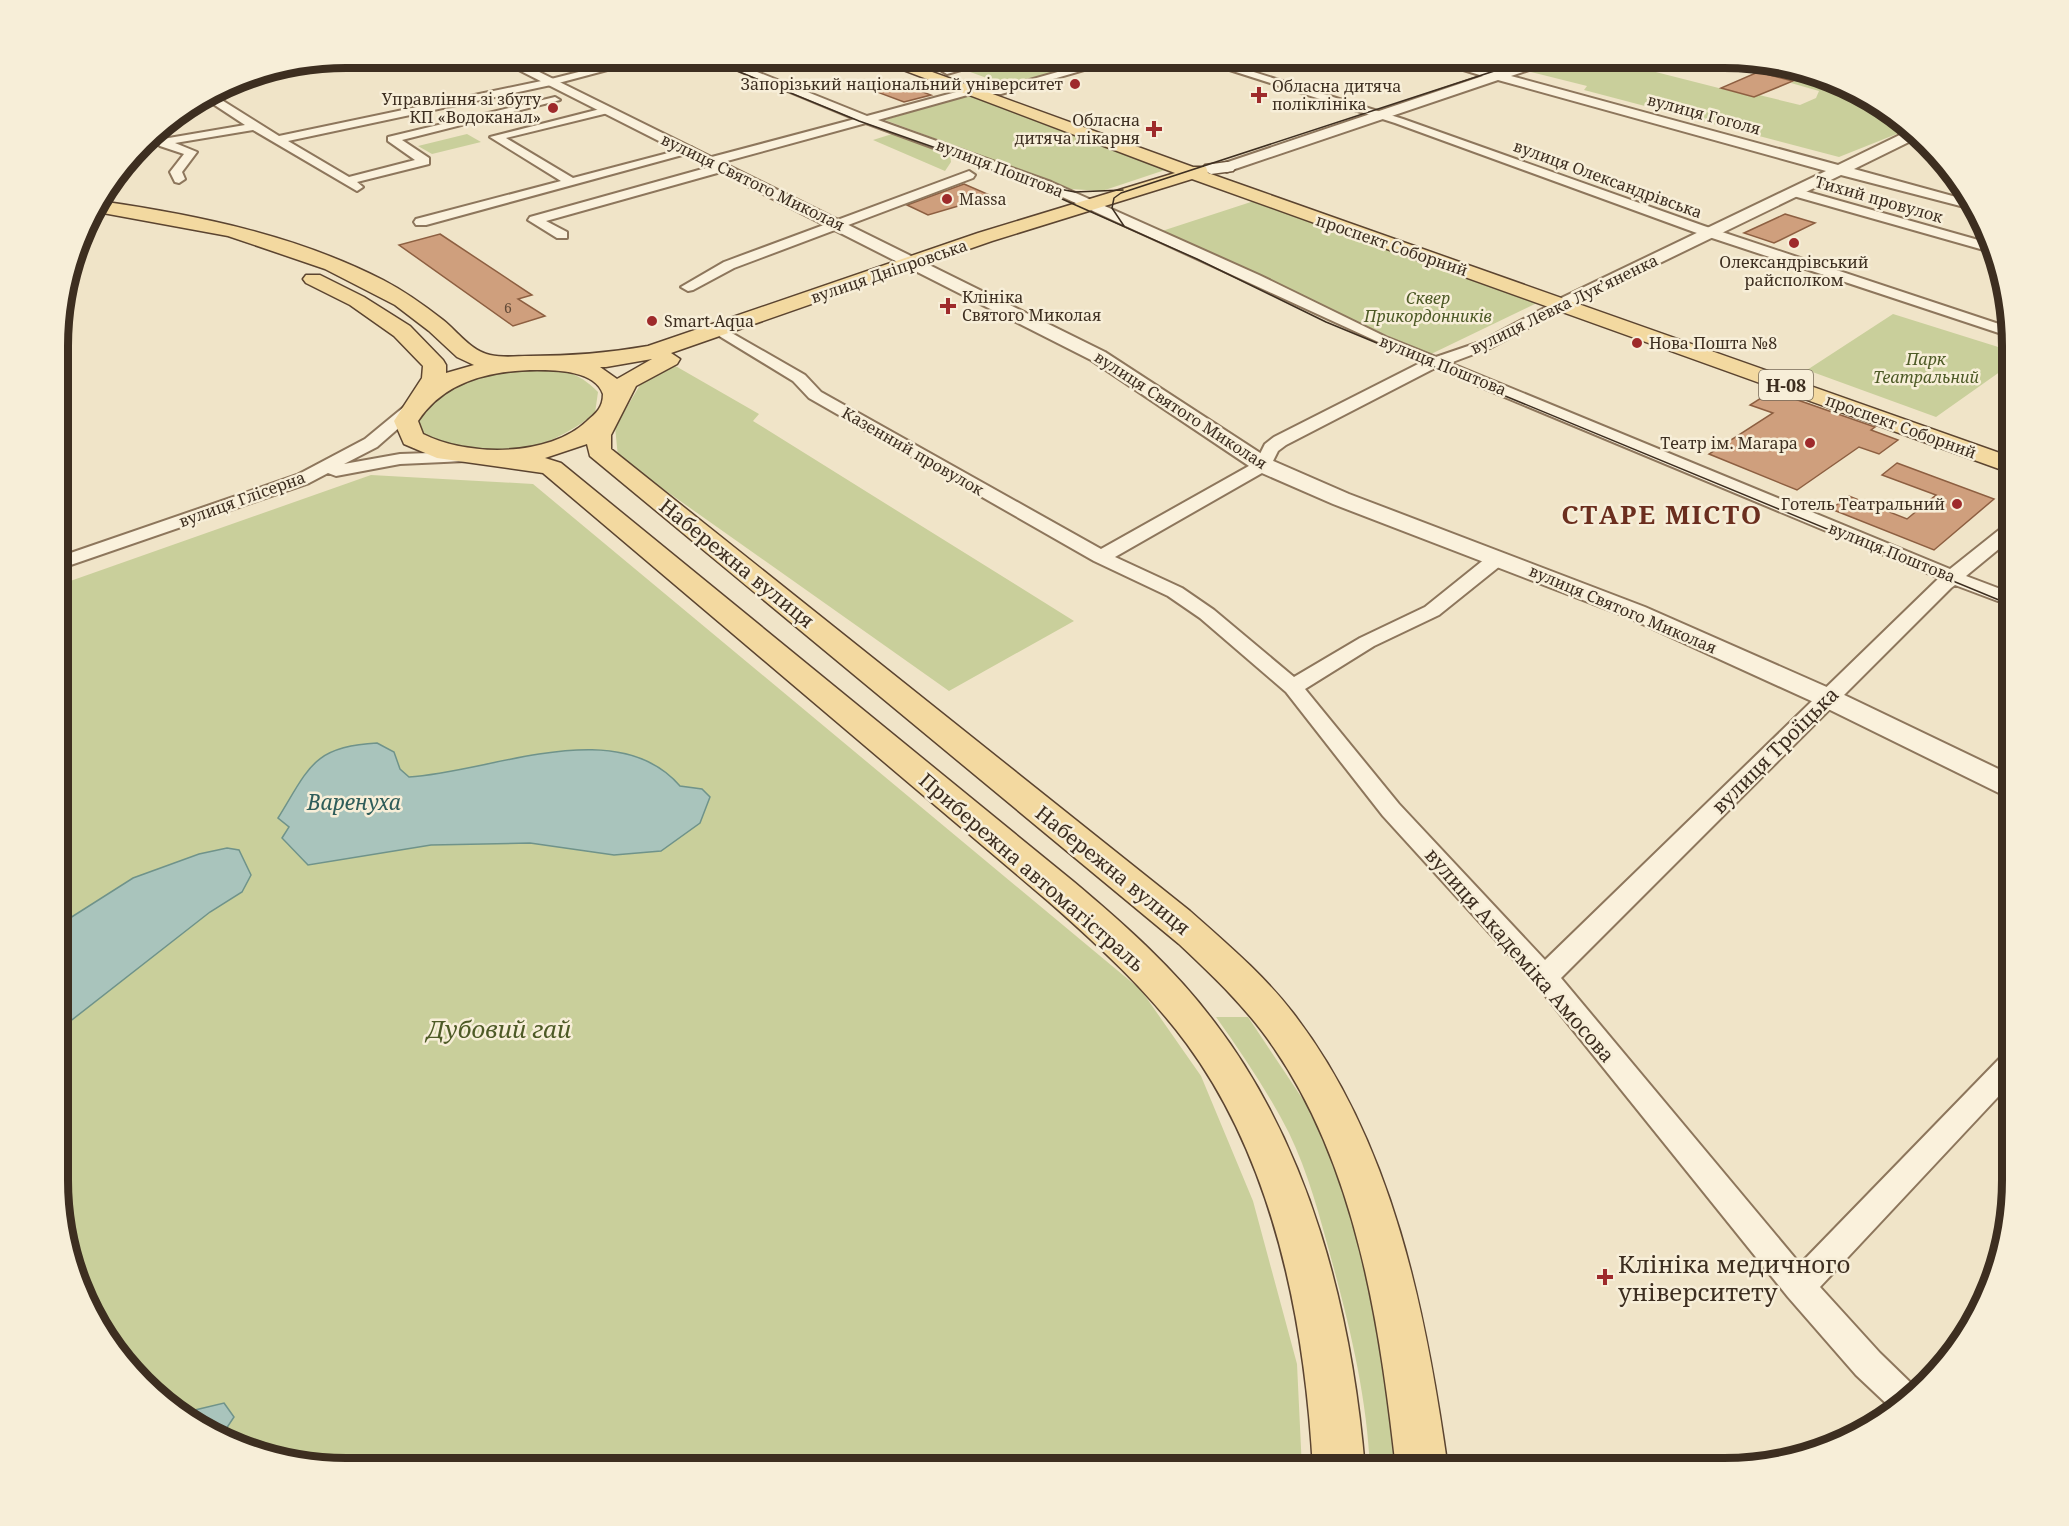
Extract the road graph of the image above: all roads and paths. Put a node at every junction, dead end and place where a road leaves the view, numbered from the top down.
1 (522, 68) edge
2 (607, 68) edge
3 (728, 68) edge
4 (731, 68) edge
5 (907, 68) edge
6 (937, 68) edge
7 (958, 68) edge
8 (1085, 68) edge
9 (1229, 68) edge
10 (1474, 68) edge
11 (1482, 68) edge
12 (1518, 68) edge
13 (946, 71) junction
14 (1500, 74) junction
15 (551, 82) junction
16 (971, 91) junction
17 (1001, 91) junction
18 (555, 100) dead end
19 (215, 101) edge
20 (608, 110) junction
21 (504, 112) junction
22 (1379, 115) junction
23 (867, 120) junction
24 (853, 123) junction
25 (252, 127) junction
26 (532, 128) junction
27 (1907, 137) edge
28 (879, 138) dead end
29 (279, 139) junction
30 (159, 140) edge
31 (158, 141) edge
32 (691, 151) junction
33 (718, 164) junction
34 (1844, 168) junction
35 (1212, 172) junction
36 (969, 175) dead end
37 (180, 179) dead end
38 (346, 181) junction
39 (571, 182) junction
40 (362, 190) dead end
41 (1794, 192) junction
42 (1957, 195) edge
43 (1253, 196) junction
44 (1148, 198) junction
45 (1962, 203) edge
46 (487, 204) junction
47 (105, 207) edge
48 (439, 207) dead end
49 (1091, 211) junction
50 (98, 220) edge
51 (422, 222) dead end
52 (836, 223) junction
53 (1711, 233) junction
54 (562, 235) dead end
55 (1983, 246) edge
56 (922, 266) junction
57 (363, 278) junction
58 (331, 287) junction
59 (688, 287) dead end
60 (392, 293) junction
61 (357, 301) junction
62 (1566, 302) junction
63 (2001, 330) edge
64 (724, 335) junction
65 (538, 363) junction
66 (1429, 366) junction
67 (416, 404) junction
68 (610, 412) junction
69 (472, 458) junction
70 (2002, 462) edge
71 (1263, 465) junction
72 (303, 479) junction
73 (2002, 537) edge
74 (1101, 557) junction
75 (1498, 558) junction
76 (68, 560) edge
77 (1948, 580) junction
78 (2002, 597) edge
79 (2002, 607) edge
80 (1293, 687) junction
81 (1828, 698) junction
82 (2002, 783) edge
83 (1545, 977) junction
84 (2002, 1074) edge
85 (1799, 1287) junction
86 (1900, 1395) edge
87 (1338, 1458) edge
88 (1421, 1458) edge

1 - 15 street, вулиця Святого Миколая
2 - 15 street
3 - 24 street, вулиця Поштова
4 - 23 street, вулиця Поштова
5 - 16 main road, проспект Соборний / Н-08
6 - 13 main road, проспект Соборний / Н-08
7 - 13 street
8 - 17 street
9 - 22 street, вулиця Олександрівська
10 - 14 street, вулиця Гоголя
11 - 14 street, вулиця Гоголя
12 - 14 street, вулиця Дніпровська
13 - 17 main road, проспект Соборний / Н-08
14 - 22 street, вулиця Дніпровська
14 - 34 street, вулиця Гоголя
15 - 20 street, вулиця Святого Миколая
15 - 29 street
16 - 17 street
16 - 23 street
16 - 35 main road, проспект Соборний / Н-08
17 - 35 main road, проспект Соборний / Н-08
18 - 21 street
19 - 25 street
20 - 26 street
20 - 32 street, вулиця Святого Миколая
21 - 26 street
21 - 38 street
22 - 35 street, вулиця Дніпровська
22 - 53 street, вулиця Олександрівська
23 - 24 street
23 - 49 street, вулиця Поштова
24 - 28 street, вулиця Поштова
24 - 33 street
25 - 29 street
25 - 30 street
26 - 39 street
27 - 34 street, вулиця Левка Лукʼяненка
29 - 38 street
31 - 37 street
32 - 33 street, вулиця Святого Миколая
32 - 39 street
33 - 52 street, вулиця Святого Миколая
33 - 54 street
34 - 41 street, вулиця Левка Лукʼяненка
34 - 42 street, вулиця Гоголя
34 - 45 street, вулиця Гоголя
35 - 43 main road, проспект Соборний / Н-08
35 - 44 main road, вулиця Дніпровська
35 - 49 main road, вулиця Дніпровська
35 - 62 main road, проспект Соборний / Н-08
36 - 52 street
38 - 40 street
39 - 46 street
41 - 53 street, вулиця Левка Лукʼяненка
41 - 55 street, Тихий провулок
43 - 44 main road
43 - 62 main road, проспект Соборний / Н-08
44 - 49 main road, вулиця Дніпровська
46 - 48 street
46 - 51 street
47 - 57 main road
49 - 56 main road, вулиця Дніпровська
49 - 66 street, вулиця Поштова
50 - 58 main road
52 - 56 street, вулиця Святого Миколая
52 - 59 street
53 - 62 street, вулиця Левка Лукʼяненка
53 - 63 street, вулиця Олександрівська
56 - 64 main road, вулиця Дніпровська
56 - 71 street, вулиця Святого Миколая
57 - 58 main road
57 - 60 main road
58 - 61 main road
60 - 61 main road
60 - 65 main road
61 - 67 main road
62 - 66 street, вулиця Левка Лукʼяненка
62 - 70 main road, проспект Соборний / Н-08
64 - 65 main road, вулиця Дніпровська
64 - 68 main road, вулиця Дніпровська
64 - 74 street, Казенний провулок
65 - 67 main road
65 - 68 main road
66 - 71 street, вулиця Левка Лукʼяненка
66 - 77 street, вулиця Поштова
67 - 69 main road, Прибережна автомагістраль
67 - 72 street, вулиця Глісерна
68 - 69 main road, Прибережна автомагістраль
68 - 88 main road, Набережна вулиця
69 - 72 street
69 - 87 main road, Прибережна автомагістраль
71 - 74 street, вулиця Левка Лукʼяненка
71 - 75 street, вулиця Святого Миколая
72 - 76 street, вулиця Глісерна
73 - 77 street, вулиця Троїцька
74 - 80 street, вулиця Академіка Амосова
75 - 80 street
75 - 81 street, вулиця Святого Миколая
77 - 78 street, вулиця Поштова
77 - 79 street, вулиця Поштова
77 - 81 street, вулиця Троїцька
80 - 83 street, вулиця Академіка Амосова
81 - 82 street, вулиця Святого Миколая
81 - 83 street, вулиця Троїцька
83 - 85 street, вулиця Академіка Амосова
84 - 85 street
85 - 86 street, вулиця Академіка Амосова

